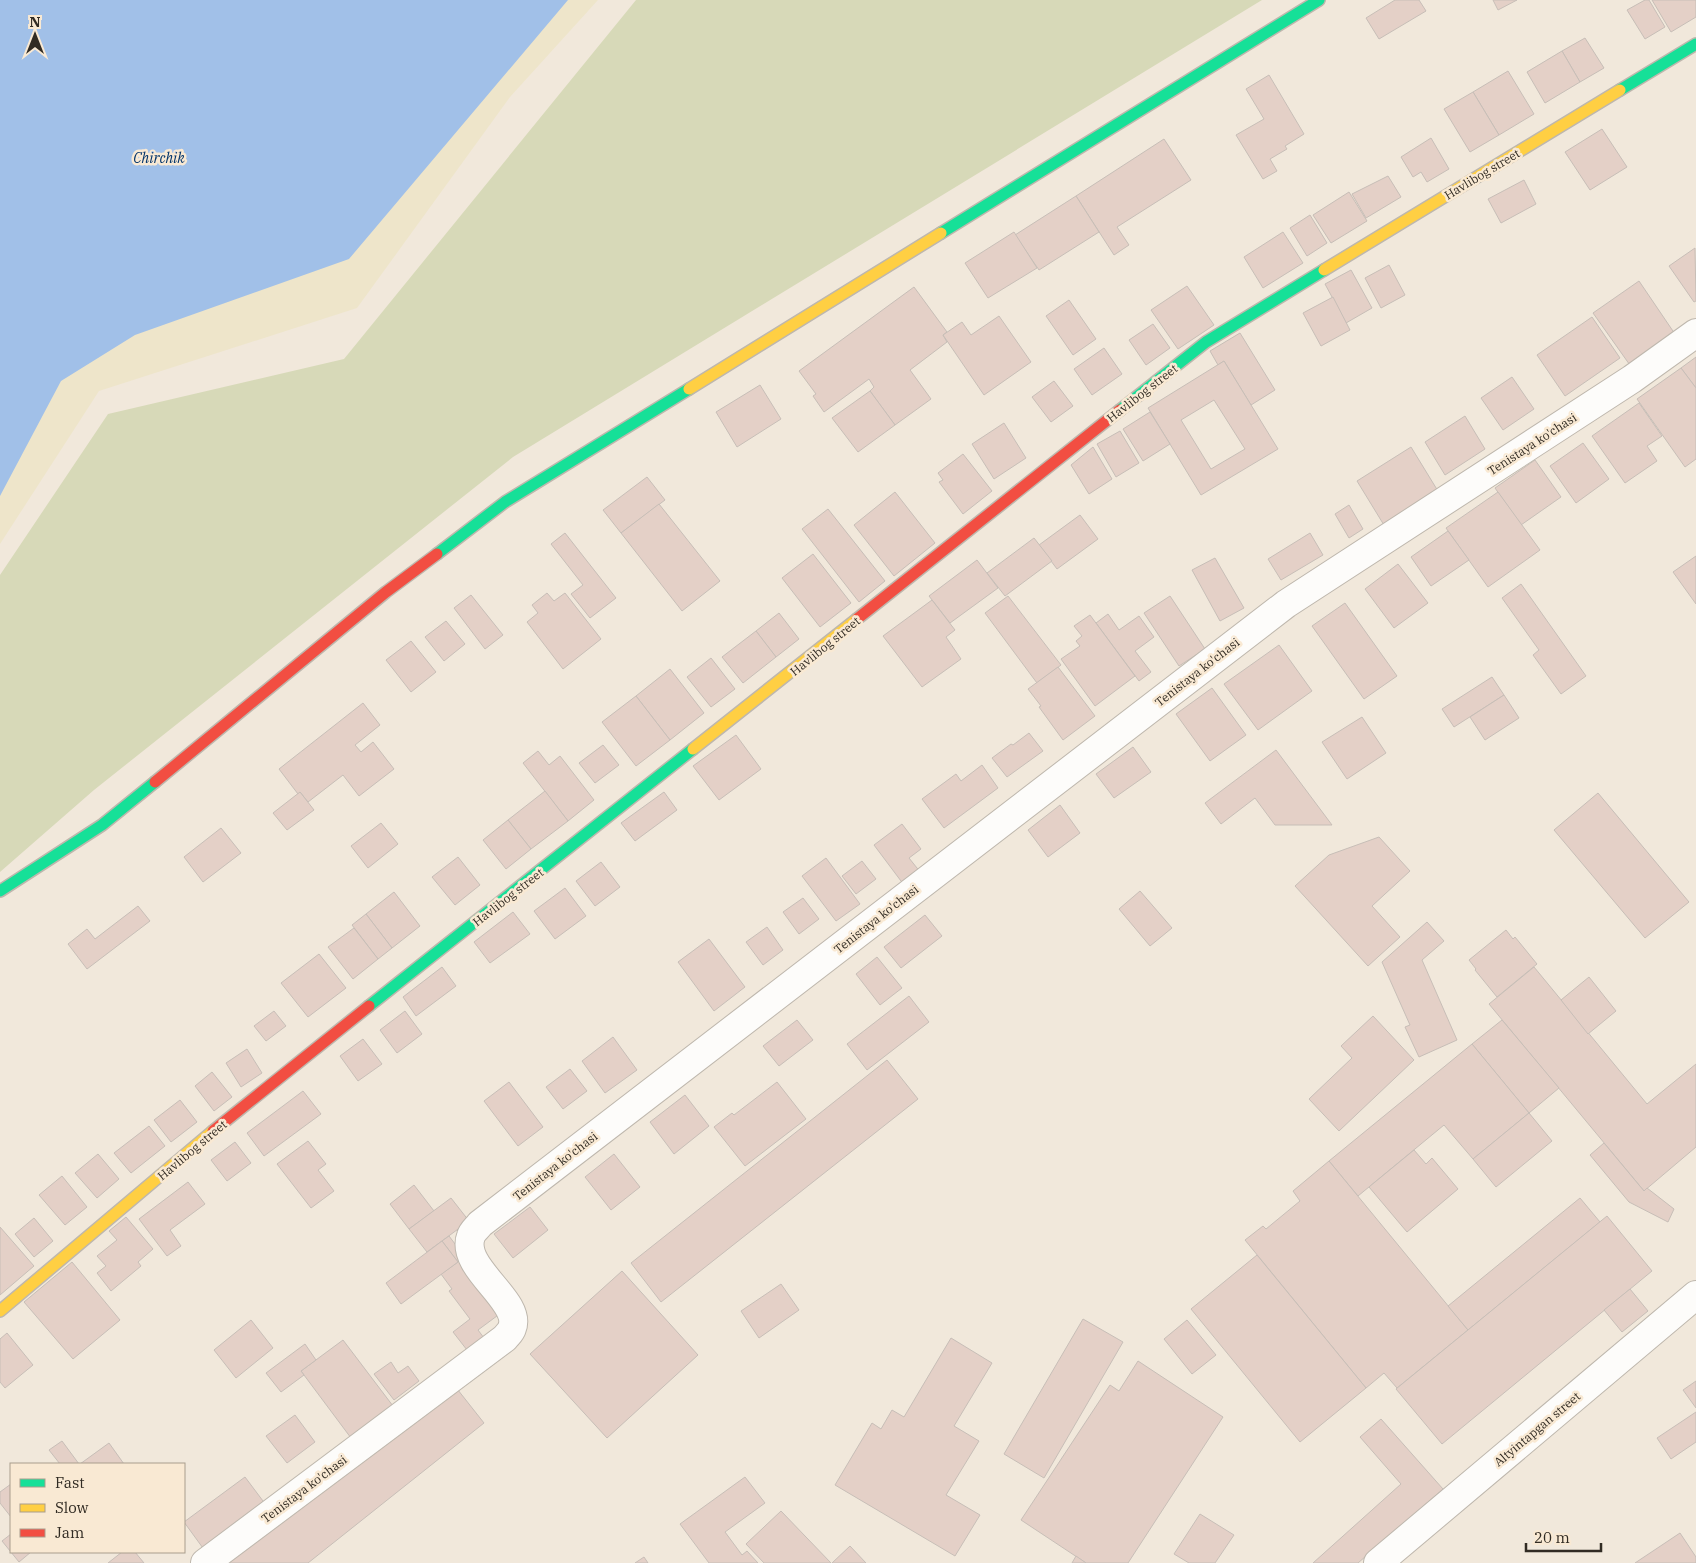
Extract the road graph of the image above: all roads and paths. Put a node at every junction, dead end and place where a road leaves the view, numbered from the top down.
1 (1319, 0) edge
2 (1696, 44) edge
3 (1696, 333) edge
4 (0, 891) edge
5 (1696, 1295) edge
6 (0, 1311) edge
7 (205, 1563) edge
8 (1378, 1563) edge

1 - 4 street
2 - 6 street, Hаvlibog street
3 - 7 street, Tenistaya ko'chasi
5 - 8 street, Altyintapgan street

